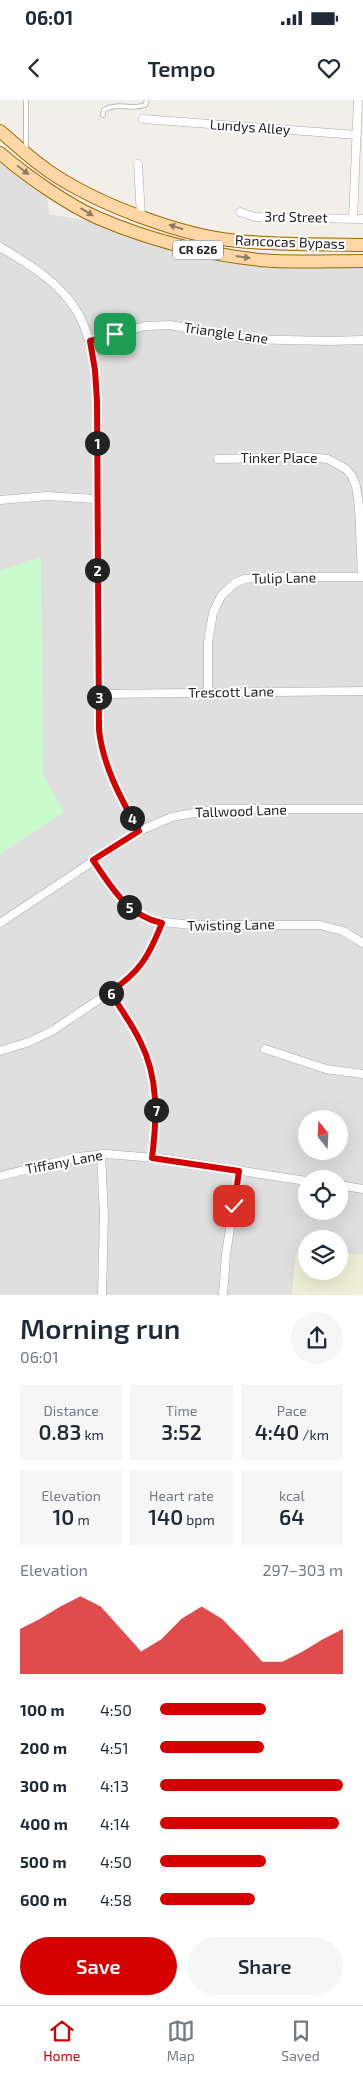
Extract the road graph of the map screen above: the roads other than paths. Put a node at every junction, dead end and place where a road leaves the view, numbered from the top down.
1 (26, 100) edge
2 (146, 100) edge
3 (358, 100) edge
4 (103, 115) dead end
5 (143, 119) dead end
6 (0, 131) edge
7 (358, 135) junction
8 (26, 152) junction
9 (0, 153) edge
10 (138, 164) dead end
11 (240, 212) dead end
12 (140, 216) junction
13 (353, 219) junction
14 (363, 220) edge
15 (363, 245) edge
16 (0, 247) edge
17 (363, 261) edge
18 (363, 340) edge
19 (90, 341) junction
20 (218, 459) dead end
21 (96, 499) junction
22 (0, 500) edge
23 (363, 577) edge
24 (363, 691) edge
25 (208, 693) junction
26 (99, 694) junction
27 (363, 809) edge
28 (139, 831) junction
29 (93, 860) junction
30 (0, 923) edge
31 (162, 923) junction
32 (363, 943) edge
33 (110, 992) junction
34 (265, 1049) dead end
35 (0, 1051) edge
36 (363, 1074) edge
37 (101, 1154) junction
38 (152, 1158) junction
39 (239, 1171) junction
40 (0, 1176) edge
41 (298, 1180) edge
42 (348, 1187) edge
43 (363, 1190) edge
44 (102, 1295) edge
45 (223, 1295) edge

1 - 8 lane
2 - 4 lane
3 - 7 street
5 - 7 street, Lundys Alley
6 - 8 main road, CR 626
7 - 13 street
8 - 12 main road, Rancocas Bypass / CR 626
9 -> 17 main road, Rancocas Bypass / CR 626
10 - 12 street
11 - 13 street, 3rd Street
15 -> 12 main road, Rancocas Bypass / CR 626
13 - 14 street, 3rd Street
16 - 19 street
18 - 19 street, Triangle Lane
19 - 21 street
20 - 23 street, Tinker Place
21 - 22 street
21 - 26 street
23 - 25 street, Tulip Lane
24 - 25 street, Trescott Lane
25 - 26 street, Trescott Lane
26 - 28 street
27 - 28 street, Tallwood Lane
28 - 29 street, Tallwood Lane
29 - 30 street, Tallwood Lane
29 - 31 street, Twisting Lane
31 - 32 street, Twisting Lane
31 - 33 street
33 - 35 street
33 - 38 street
34 - 36 street
37 - 38 street, Tiffany Lane
37 - 40 street, Tiffany Lane
37 - 44 street
38 - 39 street, Tiffany Lane
39 - 41 street, Tiffany Lane
39 - 45 street
42 - 43 street

